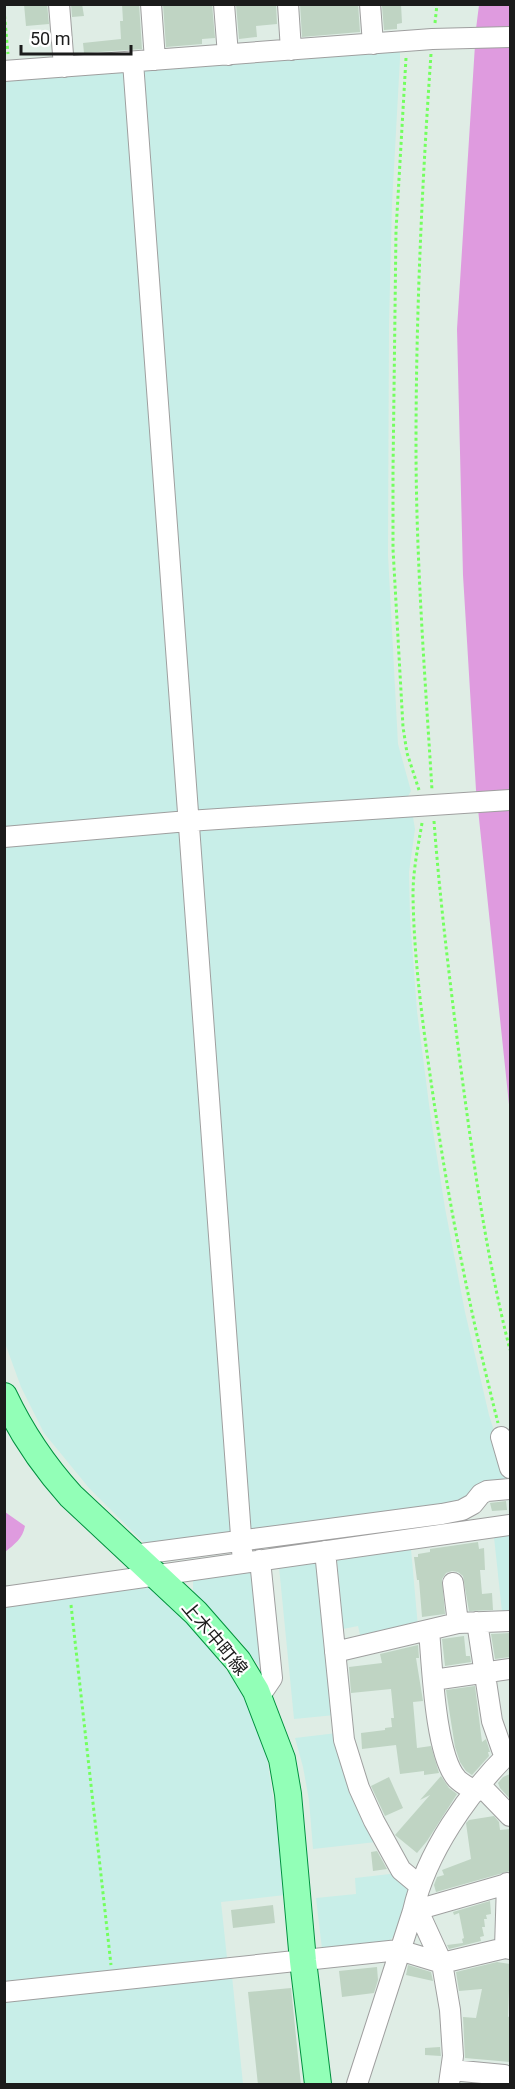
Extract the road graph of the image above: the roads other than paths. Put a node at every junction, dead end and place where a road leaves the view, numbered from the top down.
1 (59, 4) edge
2 (151, 4) edge
3 (224, 4) edge
4 (288, 4) edge
5 (370, 4) edge
6 (510, 37) edge
7 (373, 44) junction
8 (291, 50) junction
9 (228, 55) junction
10 (155, 60) junction
11 (133, 62) junction
12 (64, 67) junction
13 (7, 71) edge
14 (510, 800) edge
15 (189, 821) junction
16 (4, 837) edge
17 (4, 1396) edge
18 (501, 1437) road end
19 (510, 1468) edge
20 (510, 1489) edge
21 (510, 1525) edge
22 (241, 1539) junction
23 (325, 1551) junction
24 (133, 1555) junction
25 (252, 1562) junction
26 (157, 1575) junction
27 (453, 1583) dead end
28 (4, 1597) edge
29 (510, 1621) edge
30 (477, 1622) junction
31 (458, 1623) junction
32 (429, 1630) junction
33 (335, 1652) junction
34 (510, 1670) edge
35 (484, 1674) junction
36 (433, 1680) junction
37 (259, 1697) junction
38 (508, 1755) edge
39 (478, 1789) junction
40 (510, 1816) edge
41 (509, 1883) edge
42 (419, 1885) junction
43 (413, 1911) junction
44 (508, 1949) edge
45 (399, 1950) junction
46 (303, 1961) junction
47 (442, 1963) junction
48 (4, 1992) edge
49 (506, 2076) edge
50 (450, 2077) edge
51 (318, 2085) edge
52 (357, 2085) edge

1 - 12 street
2 - 10 street
3 - 9 street
4 - 8 street
5 - 7 street
6 - 7 street
7 - 8 street
8 - 9 street
9 - 10 street
10 - 11 street
11 - 12 street
11 - 15 street
12 - 13 street
14 - 15 street
15 - 16 street
15 - 22 street
17 - 24 main road, 上木中町線
18 - 19 street
20 - 22 street
21 - 23 street
22 - 24 street
22 - 25 street
23 - 25 street
23 - 33 street
24 - 26 main road, 上木中町線
25 - 26 street
25 - 37 street
26 - 28 street
26 - 37 main road, 上木中町線
27 - 31 street
29 - 30 street
30 - 31 street
30 - 35 street
31 - 32 street
32 - 33 street
32 - 36 street
33 - 42 street
34 - 35 street
35 - 36 street
35 - 38 street
36 - 39 street
37 - 46 main road, 上木中町線
38 - 39 street
39 - 40 street
39 - 42 street
41 - 43 street
41 - 44 street
42 - 43 street
43 - 45 street
43 - 47 street
44 - 47 street
45 - 46 street
45 - 47 street
45 - 52 street
46 - 48 street
46 - 51 main road, 上木中町線
47 - 50 street
49 - 50 street

